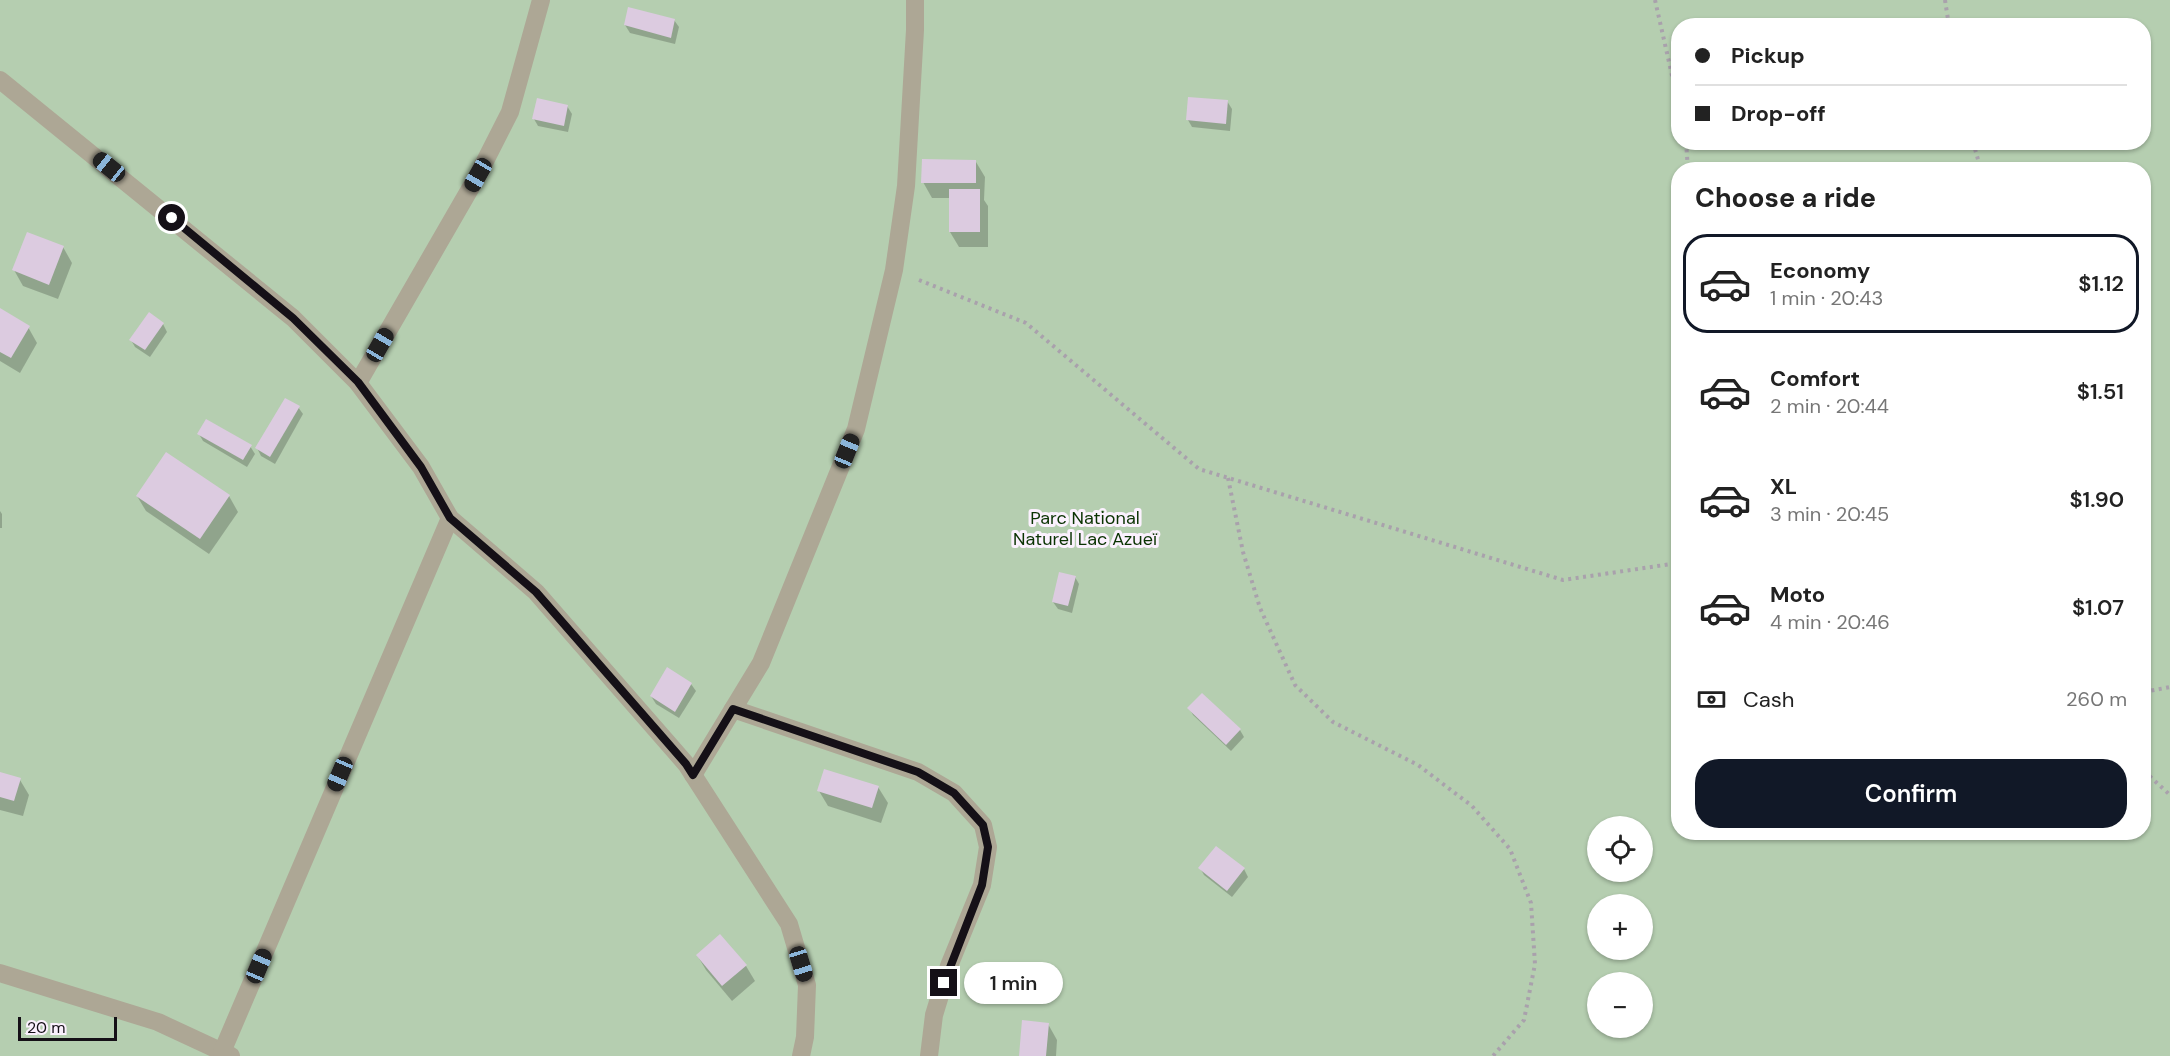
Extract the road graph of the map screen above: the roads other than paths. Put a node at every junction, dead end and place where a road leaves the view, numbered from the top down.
1 (541, 0) edge
2 (915, 0) edge
3 (0, 80) edge
4 (358, 382) junction
5 (450, 518) junction
6 (733, 709) junction
7 (693, 775) junction
8 (0, 973) edge
9 (226, 1054) edge
10 (801, 1056) edge
11 (929, 1056) edge

1 - 4 street
2 - 6 street
3 - 4 street
4 - 5 street
5 - 7 street
5 - 9 street
6 - 7 street
6 - 11 street
7 - 10 street
8 - 9 street

